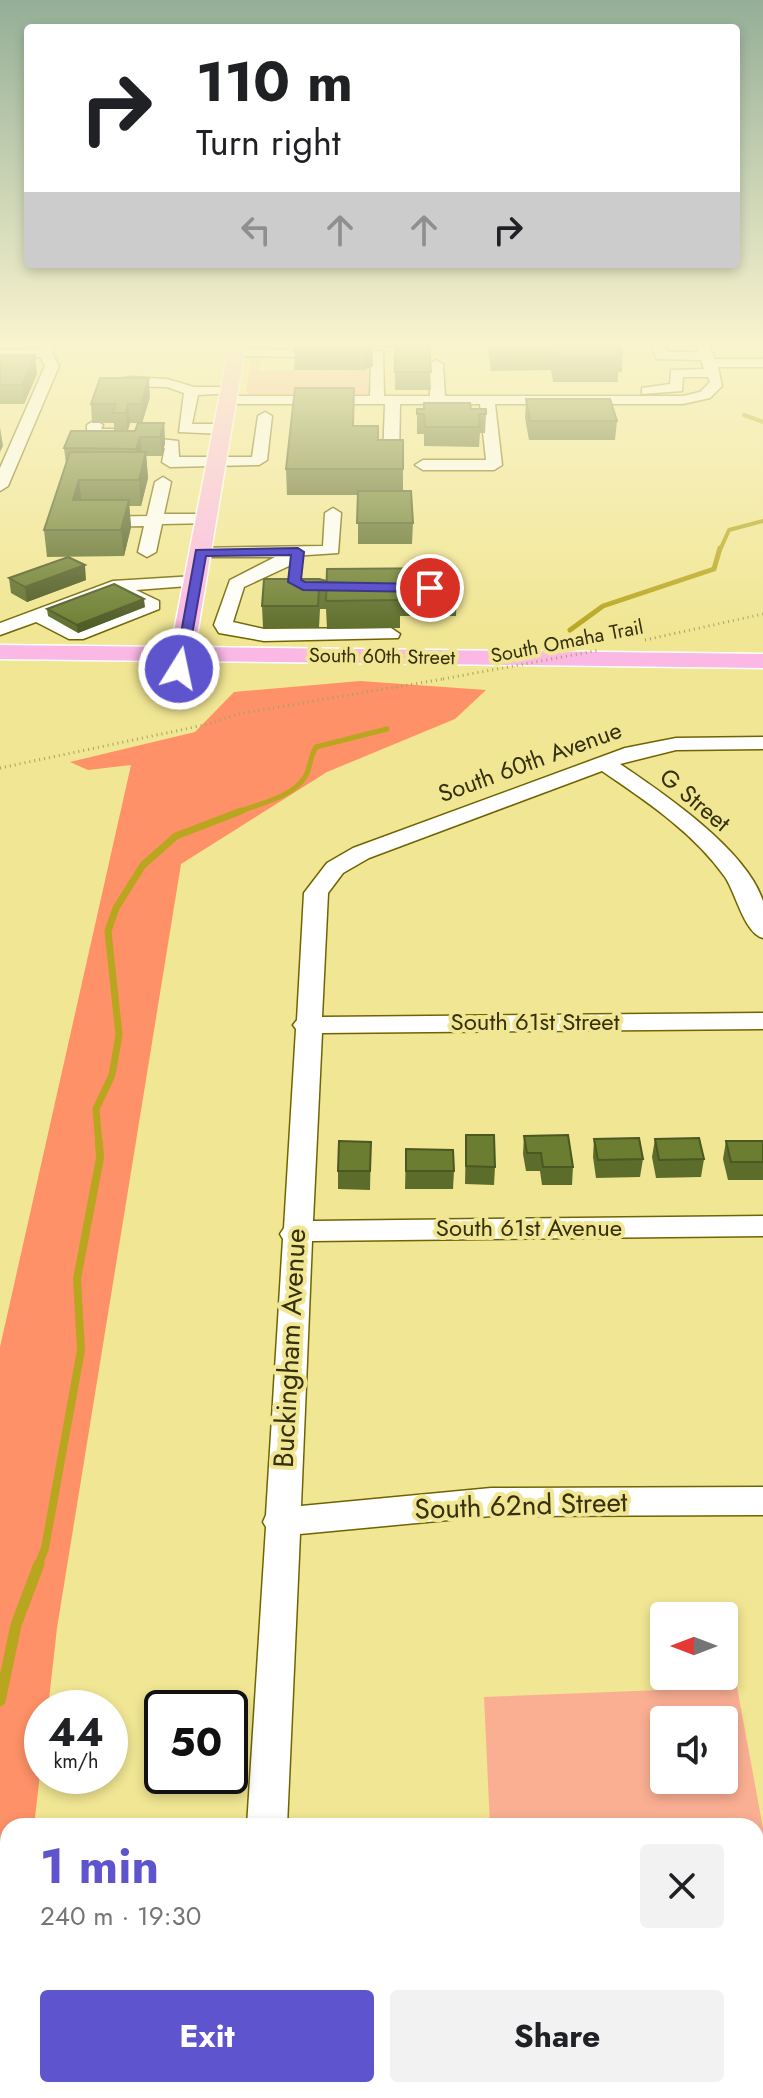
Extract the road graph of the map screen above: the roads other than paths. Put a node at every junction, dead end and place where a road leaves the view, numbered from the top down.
1 (20, 440) edge
2 (221, 440) edge
3 (262, 440) edge
4 (389, 440) edge
5 (491, 440) edge
6 (84, 442) edge
7 (391, 458) edge
8 (170, 462) junction
9 (217, 463) junction
10 (423, 465) dead end
11 (149, 470) edge
12 (163, 482) dead end
13 (0, 486) edge
14 (333, 513) dead end
15 (86, 516) edge
16 (155, 517) junction
17 (207, 519) junction
18 (147, 552) dead end
19 (201, 552) junction
20 (293, 560) junction
21 (195, 581) junction
22 (83, 600) junction
23 (38, 615) junction
24 (0, 629) edge
25 (391, 634) dead end
26 (0, 652) edge
27 (181, 661) junction
28 (763, 661) edge
29 (0, 670) edge
30 (763, 674) edge
31 (763, 743) edge
32 (603, 762) junction
33 (328, 875) joint
34 (763, 931) edge
35 (763, 1021) edge
36 (306, 1025) junction
37 (763, 1226) edge
38 (295, 1234) junction
39 (763, 1501) edge
40 (280, 1522) junction
41 (267, 1818) edge

1 - 13 street
2 - 9 main road
3 - 9 street
4 - 7 street
5 - 10 street
6 - 8 street
8 - 9 street
8 - 11 street
9 - 17 main road
12 - 16 street
14 - 20 street
15 - 16 street
16 - 17 street
16 - 18 street
17 - 19 main road
19 - 20 street
19 - 21 main road
20 - 25 street
21 - 22 street
21 - 27 main road
22 - 23 street
22 - 23 street
23 - 24 street
26 - 27 main road, South 60th Street
27 - 28 main road, South 60th Street
27 - 29 main road, South 60th Street
27 - 30 main road, South 60th Street
31 - 32 street, South 60th Avenue
32 - 33 street, South 60th Avenue
32 - 34 street, G Street
33 - 36 street, Buckingham Avenue
35 - 36 street, South 61st Street
36 - 38 street, Buckingham Avenue
37 - 38 street, South 61st Avenue
38 - 40 street, Buckingham Avenue
39 - 40 street, South 62nd Street
40 - 41 street, Buckingham Avenue

